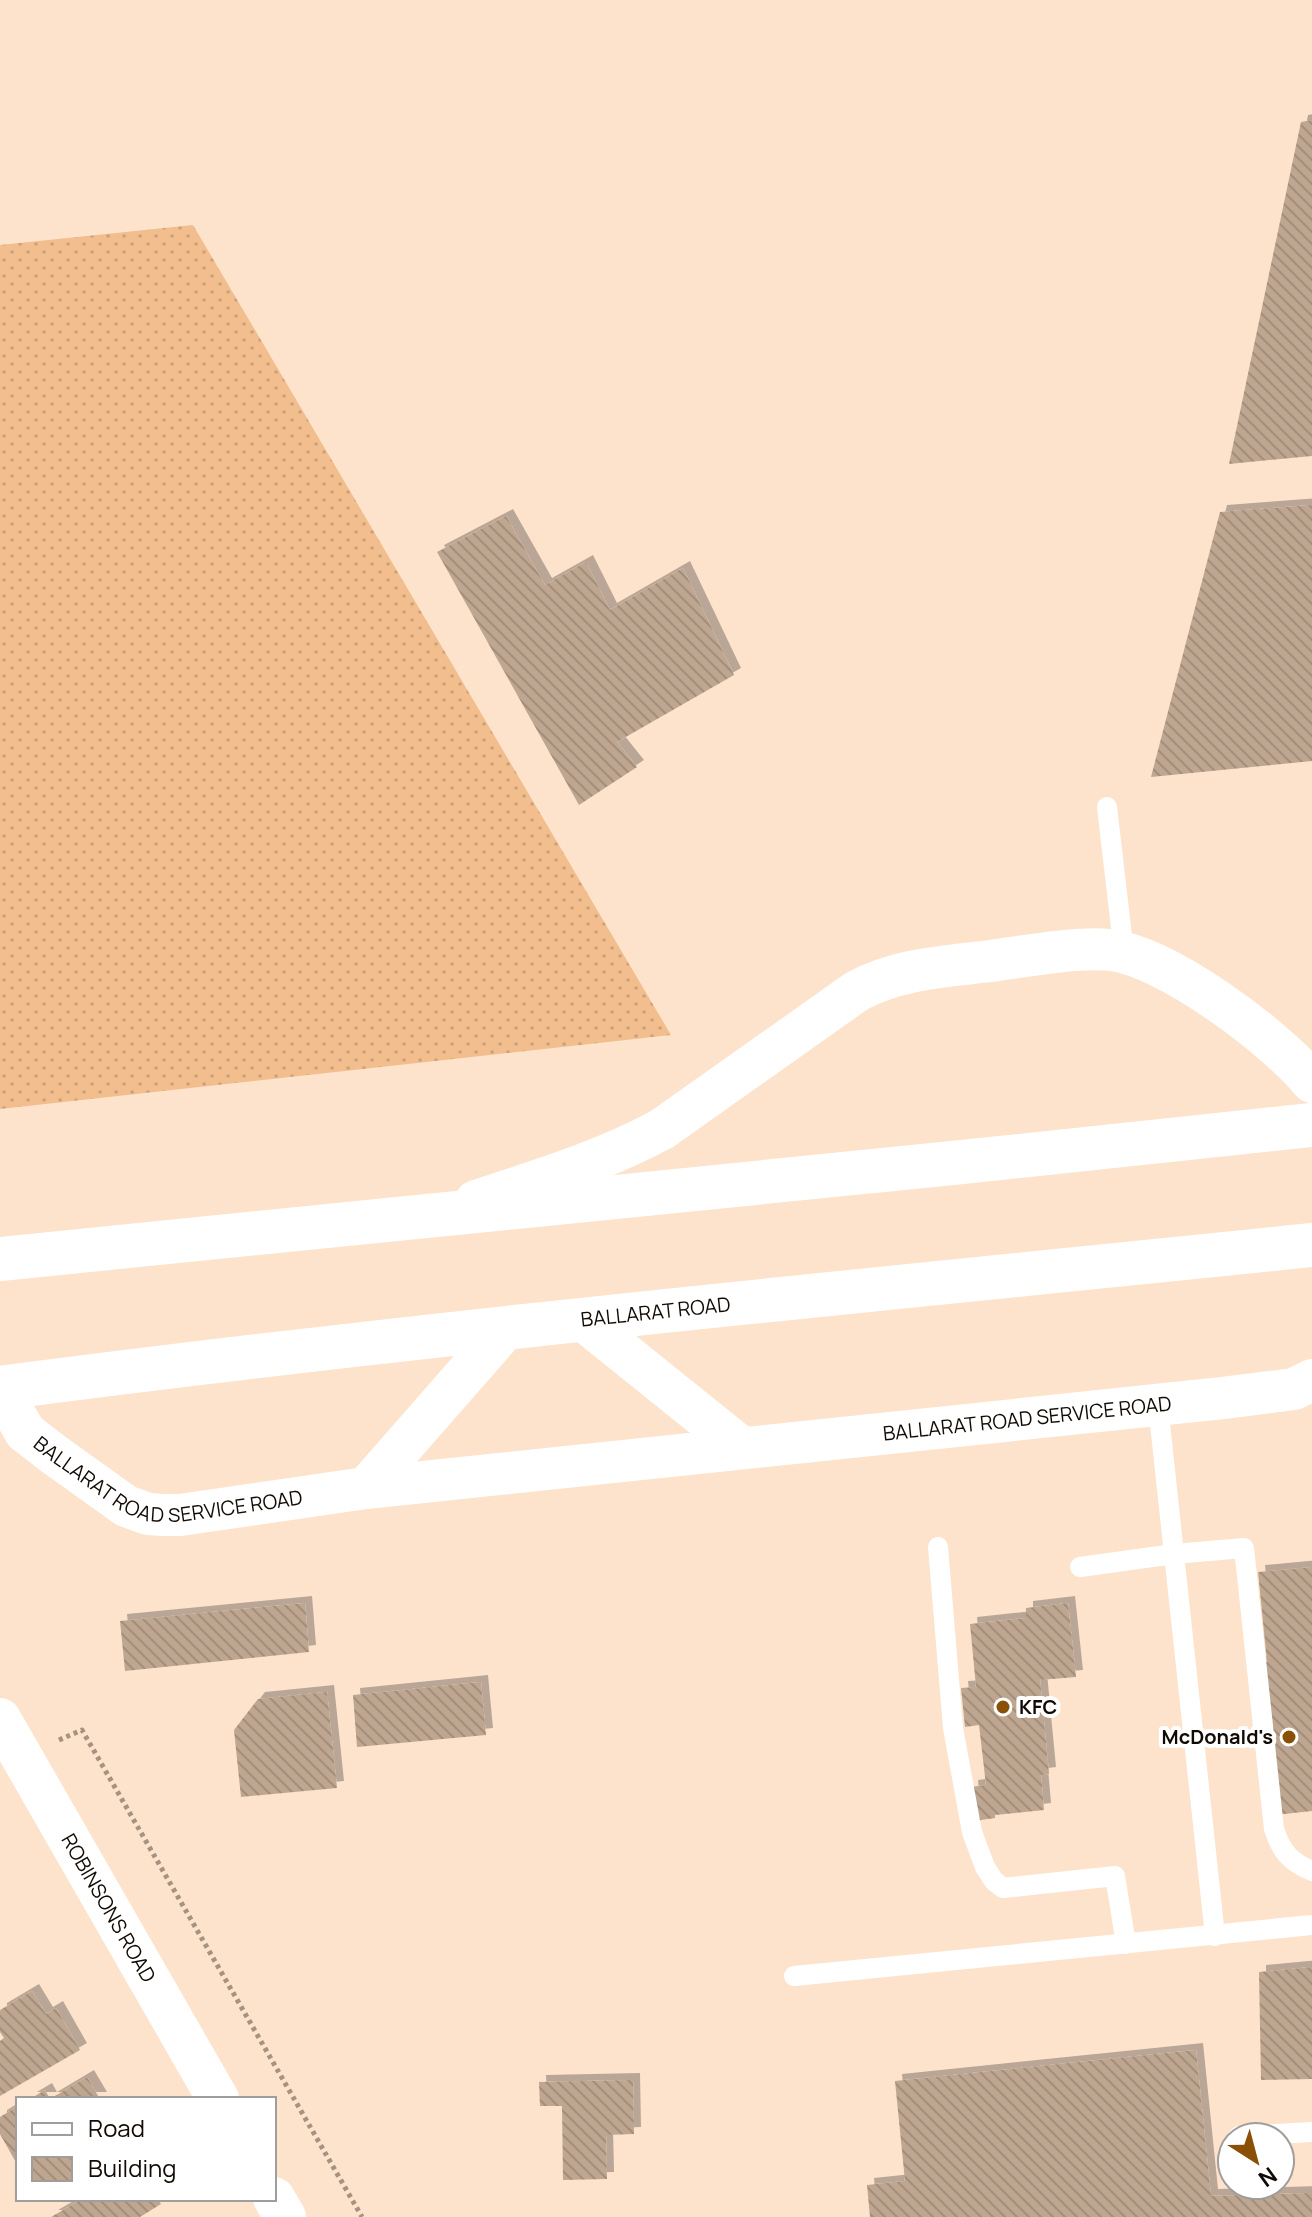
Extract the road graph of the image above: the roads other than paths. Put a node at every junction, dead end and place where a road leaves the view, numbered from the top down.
1 (1107, 807) dead end
2 (1124, 953) junction
3 (1312, 1082) edge
4 (1312, 1125) edge
5 (437, 1214) junction
6 (1312, 1245) edge
7 (0, 1259) edge
8 (583, 1320) junction
9 (507, 1327) junction
10 (1312, 1380) edge
11 (0, 1388) edge
12 (1158, 1405) junction
13 (742, 1448) junction
14 (366, 1488) junction
15 (938, 1547) dead end
16 (1174, 1554) junction
17 (1080, 1567) dead end
18 (0, 1719) edge
19 (1312, 1871) edge
20 (1312, 1925) edge
21 (1215, 1936) junction
22 (1126, 1944) junction
23 (794, 1976) dead end
24 (217, 2097) edge

1 - 2 lane
2 - 3 street
2 - 5 street
4 - 5 highway
5 - 7 highway
6 - 8 highway, BALLARAT ROAD
8 - 9 highway, BALLARAT ROAD
8 - 13 street
9 - 11 highway, BALLARAT ROAD
9 - 14 street
10 - 12 street, BALLARAT ROAD SERVICE ROAD
11 - 14 street, BALLARAT ROAD SERVICE ROAD
12 - 13 street, BALLARAT ROAD SERVICE ROAD
12 - 16 lane
13 - 14 street, BALLARAT ROAD SERVICE ROAD
15 - 22 lane
16 - 17 lane
16 - 19 lane
16 - 21 lane
18 - 24 street, ROBINSONS ROAD
20 - 21 lane
21 - 22 lane
22 - 23 lane

